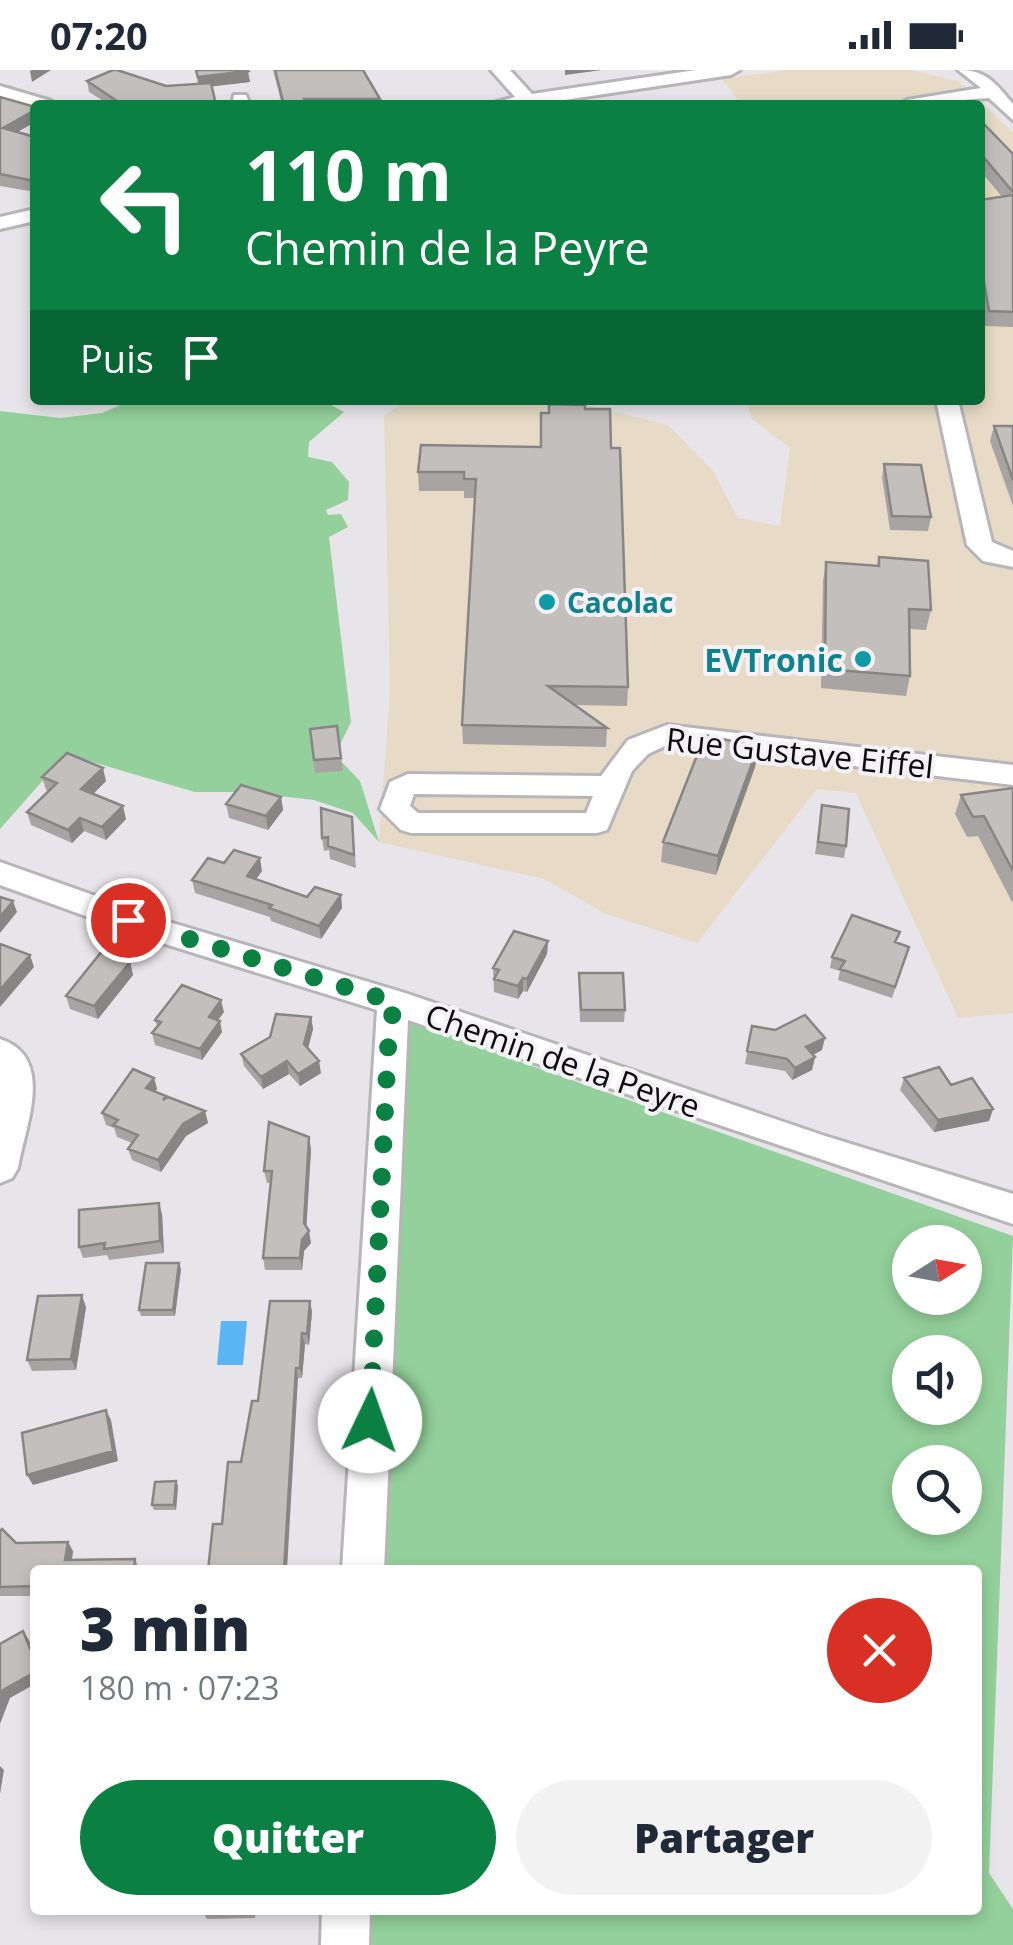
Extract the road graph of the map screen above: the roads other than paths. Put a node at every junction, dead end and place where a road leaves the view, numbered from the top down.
1 (500, 70) edge
2 (731, 70) edge
3 (981, 78) edge
4 (0, 91) edge
5 (527, 99) junction
6 (30, 100) edge
7 (522, 100) edge
8 (921, 100) edge
9 (1013, 114) edge
10 (30, 216) edge
11 (0, 223) edge
12 (949, 405) edge
13 (1013, 559) edge
14 (1013, 775) edge
15 (612, 786) junction
16 (0, 873) edge
17 (394, 1002) junction
18 (0, 1052) edge
19 (0, 1168) edge
20 (1013, 1209) edge
21 (363, 1565) edge
22 (346, 1915) edge
23 (345, 1945) edge

1 - 5 street
2 - 5 street
3 - 8 street
3 - 9 street
4 - 6 street
5 - 7 street
10 - 11 street
12 - 13 street
14 - 15 street, Rue Gustave Eiffel
15 - 15 street, Rue Gustave Eiffel
16 - 17 street, Chemin de la Peyre
17 - 20 street, Chemin de la Peyre
17 - 21 street
18 - 19 street
22 - 23 street

